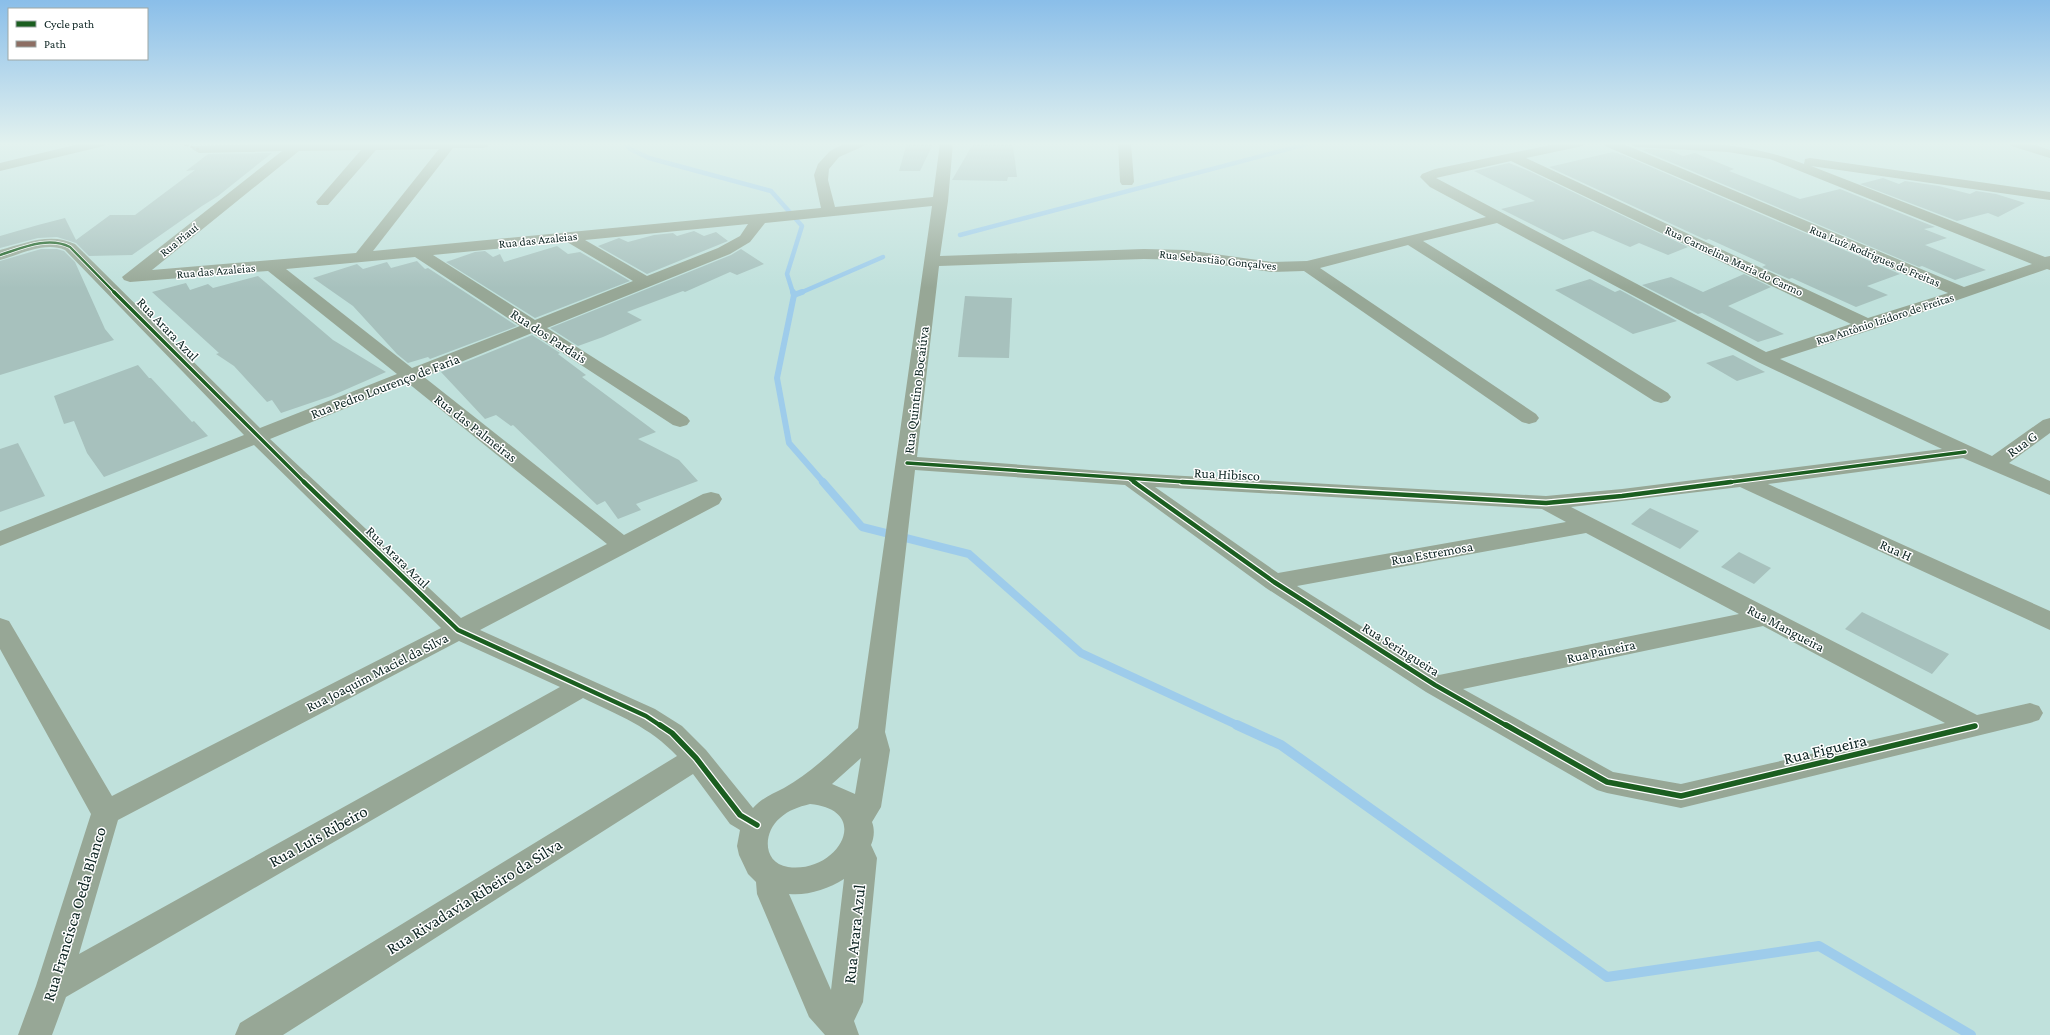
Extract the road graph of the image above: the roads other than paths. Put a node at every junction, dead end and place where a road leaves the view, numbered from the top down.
1 (240, 191) edge
2 (332, 191) edge
3 (412, 191) edge
4 (825, 191) edge
5 (942, 191) edge
6 (1449, 191) edge
7 (1585, 191) edge
8 (1724, 191) edge
9 (1864, 191) edge
10 (2017, 191) edge
11 (2050, 196) edge
12 (941, 201) junction
13 (323, 202) dead end
14 (829, 212) junction
15 (767, 218) junction
16 (1498, 218) junction
17 (569, 237) junction
18 (1412, 241) junction
19 (418, 252) junction
20 (0, 256) edge
21 (361, 257) junction
22 (932, 261) junction
23 (2049, 263) edge
24 (272, 266) junction
25 (1307, 266) junction
26 (136, 275) junction
27 (646, 282) junction
28 (108, 283) junction
29 (1963, 293) junction
30 (1868, 325) junction
31 (535, 327) junction
32 (1764, 358) junction
33 (410, 376) junction
34 (1662, 397) dead end
35 (1529, 418) dead end
36 (680, 421) dead end
37 (2050, 424) edge
38 (256, 436) junction
39 (1965, 452) junction
40 (907, 463) junction
41 (1993, 465) junction
42 (1130, 479) junction
43 (1742, 480) junction
44 (2050, 489) edge
45 (712, 499) dead end
46 (1546, 504) junction
47 (1590, 525) junction
48 (0, 539) edge
49 (623, 544) junction
50 (1274, 582) junction
51 (1766, 618) junction
52 (2050, 621) edge
53 (0, 627) edge
54 (458, 630) junction
55 (1436, 685) junction
56 (582, 687) junction
57 (2030, 713) dead end
58 (1976, 726) junction
59 (871, 732) junction
60 (696, 758) junction
61 (793, 796) junction
62 (1680, 796) joint
63 (106, 813) junction
64 (756, 825) junction
65 (856, 832) junction
66 (770, 875) junction
67 (53, 986) junction
68 (840, 1028) edge
69 (35, 1035) edge
70 (252, 1035) edge

1 - 26 street, Rua Piauí
2 - 13 street
3 - 21 street
4 - 14 street
5 - 12 street, Rua Quintino Bocaiúva
6 - 16 street
7 - 30 street, Rua Carmelina Maria do Carmo
8 - 29 street, Rua Luíz Rodrigues de Freitas
9 - 23 street
10 - 11 street
12 - 14 street, Rua das Azaleias
12 - 22 street, Rua Quintino Bocaiúva
14 - 15 street, Rua das Azaleias
15 - 17 street, Rua das Azaleias
15 - 27 street, Rua Pedro Lourenço de Faria
16 - 18 street, Rua Sebastião Gonçalves
16 - 32 street
17 - 19 street, Rua das Azaleias
17 - 27 street
18 - 25 street, Rua Sebastião Gonçalves
18 - 34 street
19 - 21 street, Rua das Azaleias
19 - 31 street, Rua dos Pardais
20 - 28 street, Rua Arara Azul
21 - 24 street, Rua das Azaleias
22 - 25 street, Rua Sebastião Gonçalves
22 - 40 street, Rua Quintino Bocaiúva
23 - 29 street, Rua Antônio Izidoro de Freitas
24 - 26 street, Rua das Azaleias
24 - 33 street, Rua das Palmeiras
25 - 35 street
26 - 28 street, Rua Piauí
27 - 31 street, Rua Pedro Lourenço de Faria
28 - 38 street, Rua Arara Azul
29 - 30 street, Rua Antônio Izidoro de Freitas
30 - 32 street, Rua Antônio Izidoro de Freitas
31 - 33 street, Rua Pedro Lourenço de Faria
31 - 36 street, Rua dos Pardais
32 - 39 street
33 - 38 street, Rua Pedro Lourenço de Faria
33 - 49 street, Rua das Palmeiras
37 - 41 street, Rua G
38 - 48 street, Rua Pedro Lourenço de Faria
38 - 54 street, Rua Arara Azul
39 - 41 street
39 - 43 street
40 - 42 street, Rua Hibisco
40 - 59 street, Rua Quintino Bocaiúva
41 - 44 street
42 - 46 street, Rua Hibisco
42 - 50 street, Rua Seringueira
43 - 46 street
43 - 52 street, Rua H
45 - 49 street, Rua Joaquim Maciel da Silva
46 - 47 street, Rua Mangueira
47 - 50 street, Rua Estremosa
47 - 51 street, Rua Mangueira
49 - 54 street, Rua Joaquim Maciel da Silva
50 - 55 street, Rua Seringueira
51 - 55 street, Rua Paineira
51 - 58 street, Rua Mangueira
53 - 63 street, Rua Francisca Oeda Blanco
54 - 56 street, Rua Arara Azul
54 - 63 street, Rua Joaquim Maciel da Silva
55 - 62 street, Rua Seringueira
56 - 60 street, Rua Arara Azul
56 - 67 street, Rua Luis Ribeiro
57 - 58 street
58 - 62 street, Rua Figueira
59 - 61 street
59 - 65 street, Rua Quintino Bocaiúva
60 - 64 street, Rua Arara Azul
60 - 70 street, Rua Rivadavia Ribeiro da Silva
61 - 64 street
61 - 65 street
63 - 67 street, Rua Francisca Oeda Blanco
64 - 66 street
65 - 66 street
65 - 68 street, Rua Arara Azul
66 - 68 street, Rua Arara Azul
67 - 69 street, Rua Francisca Oeda Blanco

